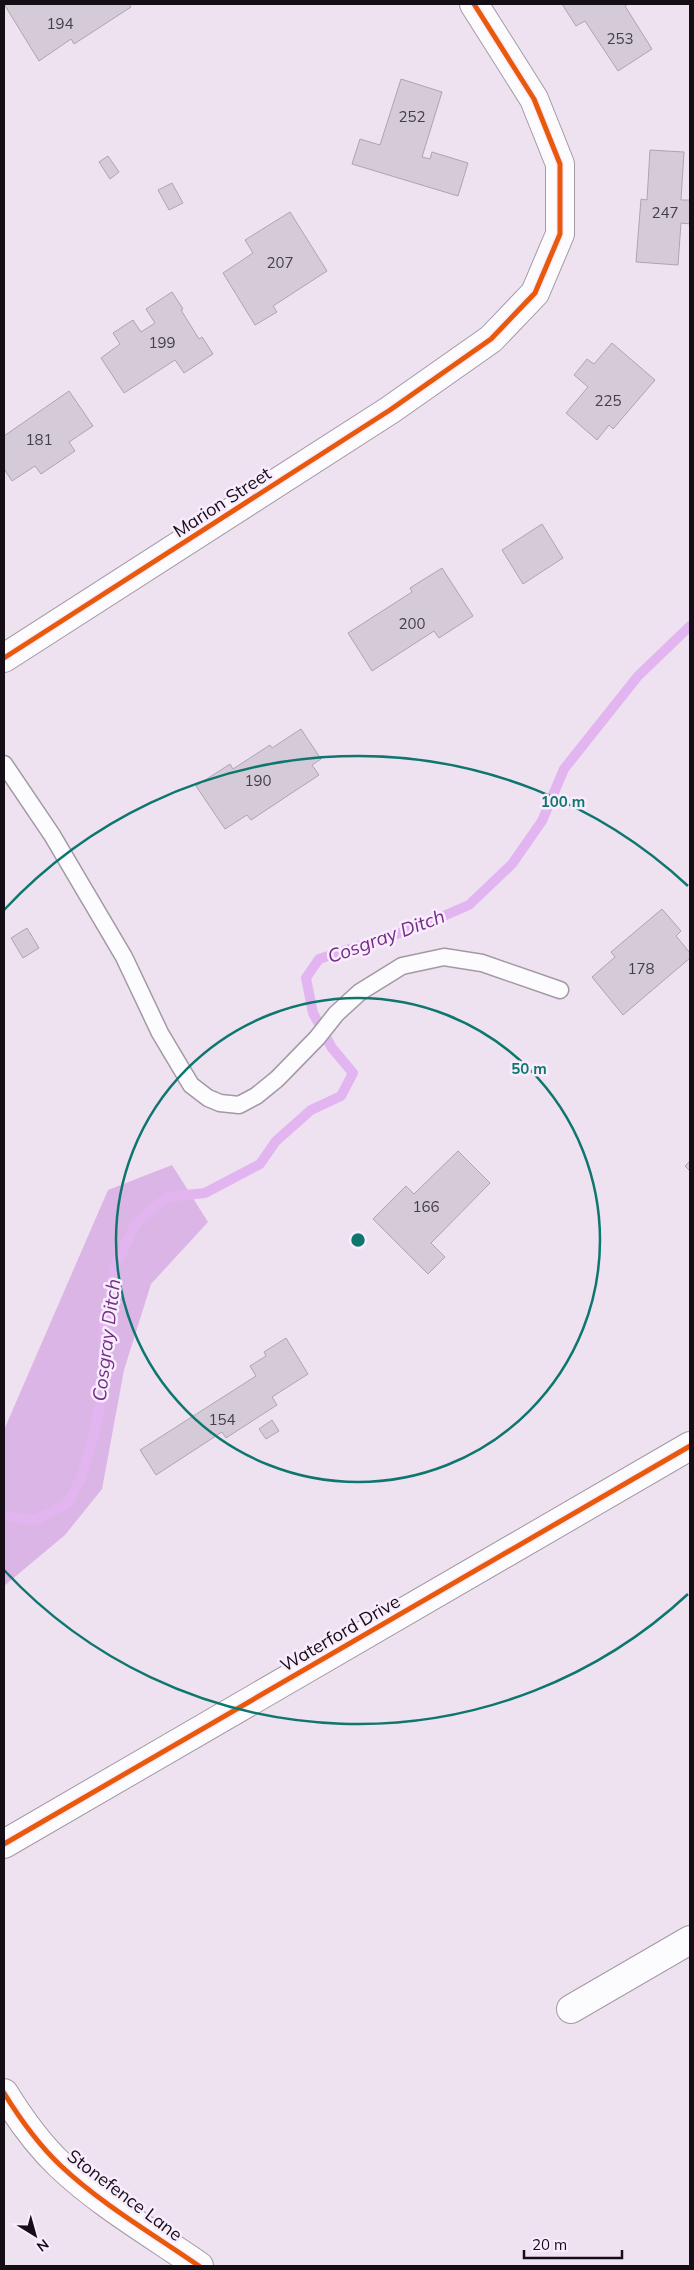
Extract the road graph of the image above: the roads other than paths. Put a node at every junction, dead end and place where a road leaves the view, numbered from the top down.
1 (474, 4) edge
2 (4, 658) edge
3 (4, 764) edge
4 (560, 990) dead end
5 (690, 1446) edge
6 (4, 1844) edge
7 (690, 1940) edge
8 (571, 2009) dead end
9 (4, 2093) edge
10 (199, 2266) edge

1 - 2 street, Marion Street
3 - 4 lane
5 - 6 street, Waterford Drive
7 - 8 street
9 - 10 street, Stonefence Lane

